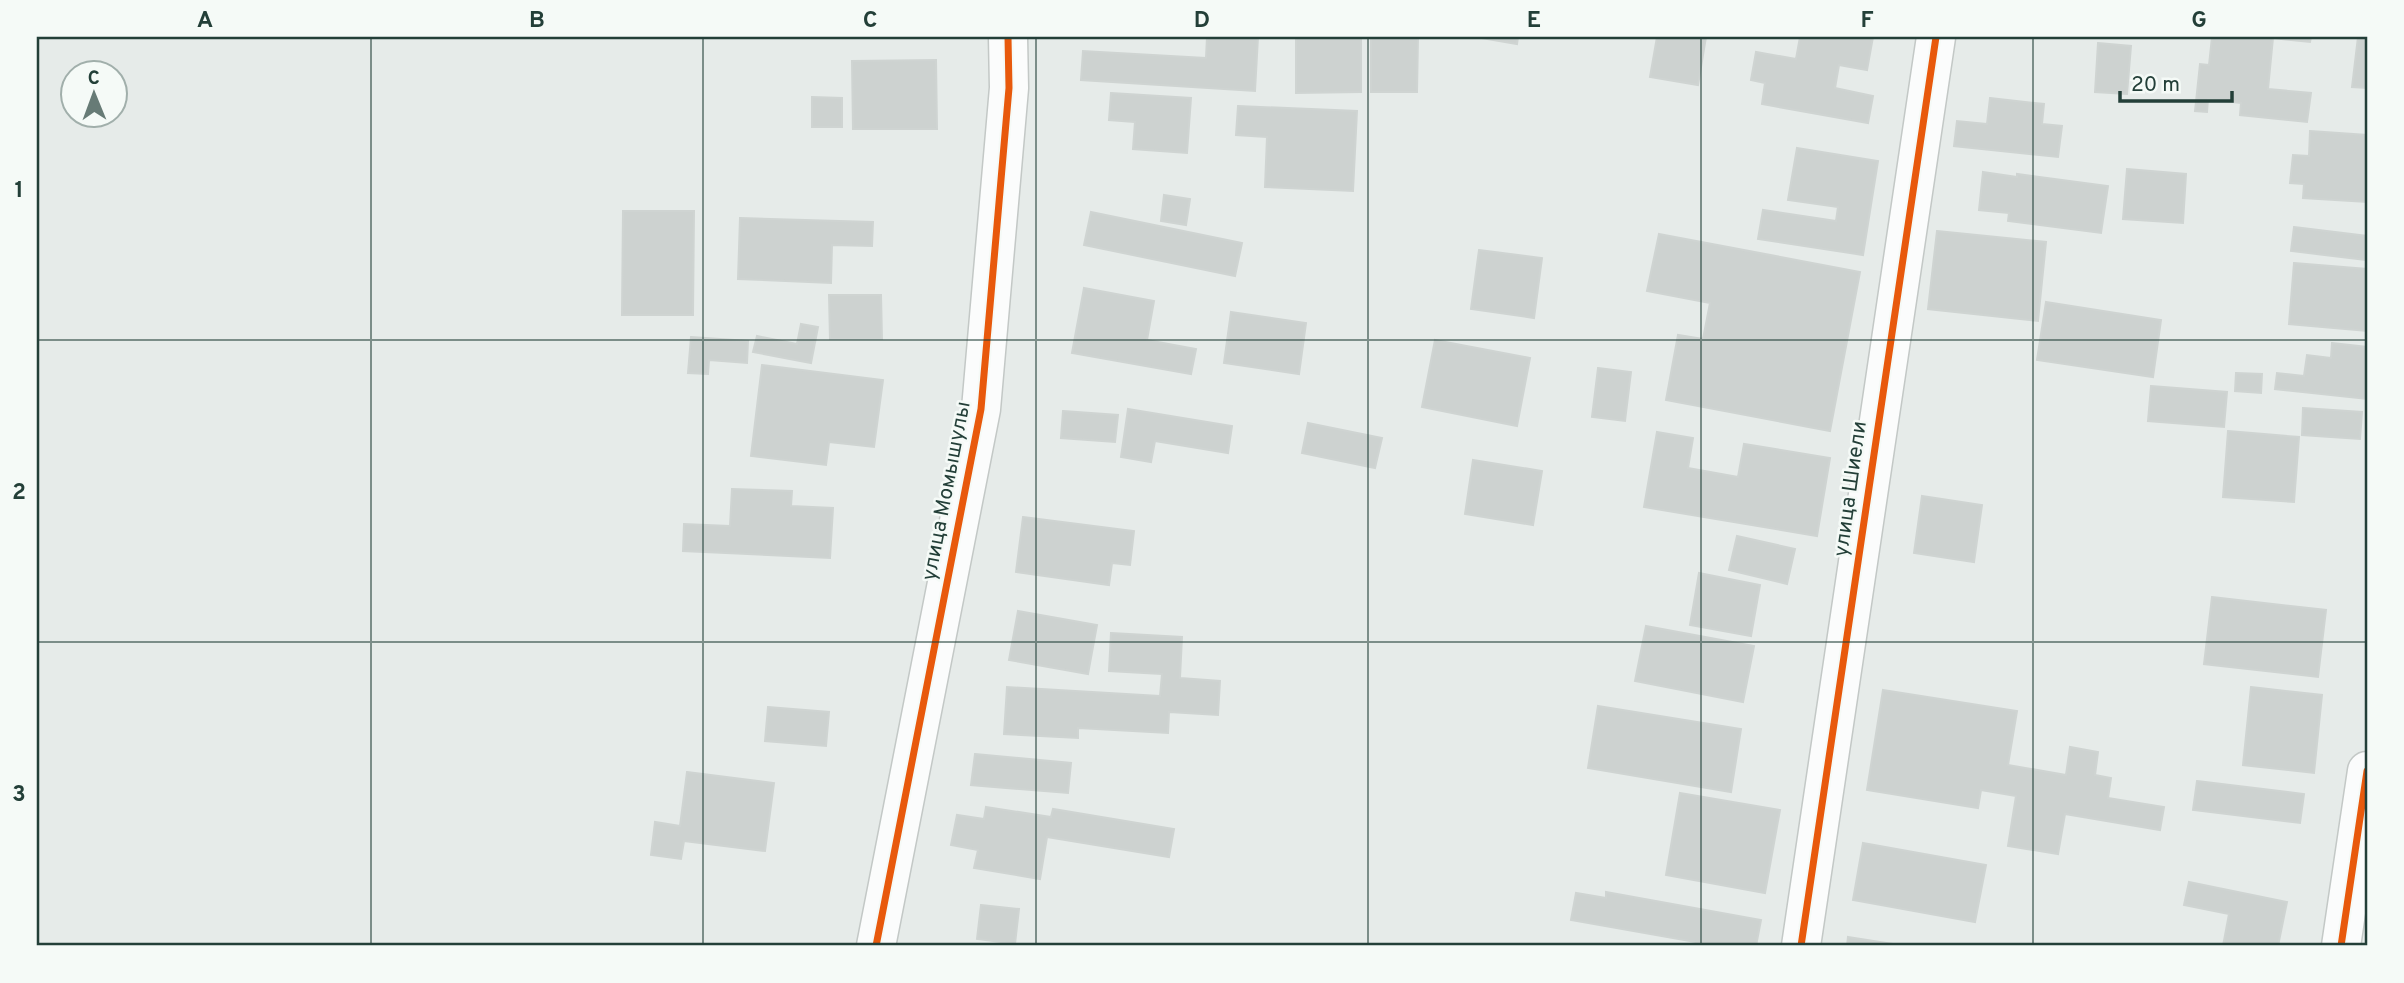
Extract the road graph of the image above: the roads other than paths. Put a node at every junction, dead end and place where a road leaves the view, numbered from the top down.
1 (1008, 37) edge
2 (1936, 37) edge
3 (2367, 771) edge
4 (876, 946) edge
5 (1801, 946) edge
6 (2341, 946) edge

1 - 4 street, улица Момышулы
2 - 5 street, улица Шиели
3 - 6 street

